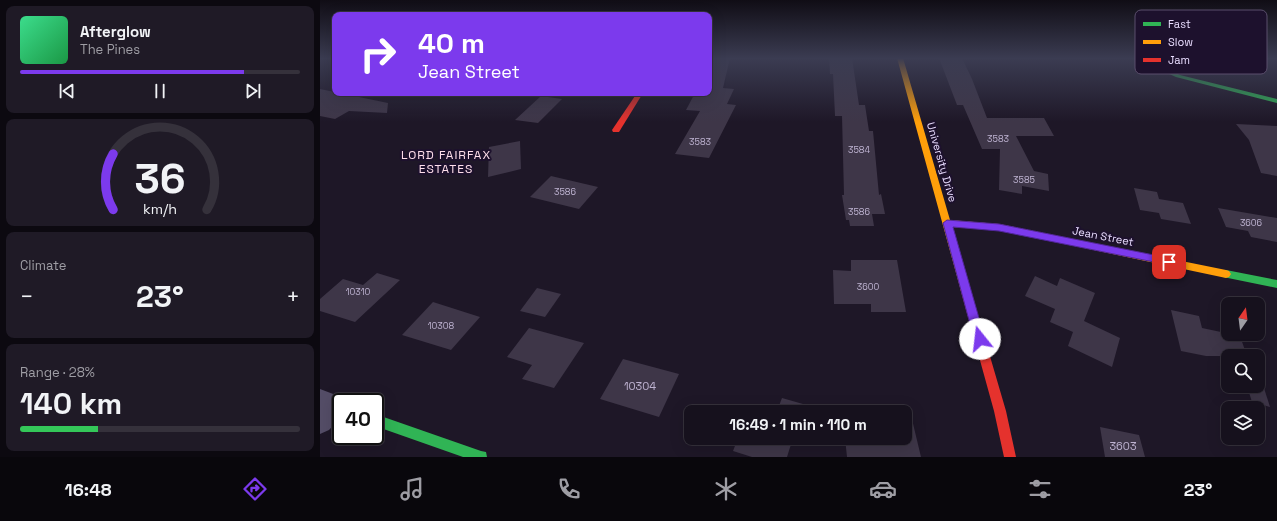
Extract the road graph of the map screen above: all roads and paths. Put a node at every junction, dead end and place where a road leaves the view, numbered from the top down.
1 (906, 79) edge
2 (1191, 79) edge
3 (638, 96) edge
4 (1277, 101) edge
5 (616, 130) dead end
6 (947, 223) junction
7 (1277, 284) edge
8 (384, 423) edge
9 (481, 457) edge
10 (1010, 457) edge

1 - 6 street, University Drive
2 - 4 street
3 - 5 street
6 - 7 street, Jean Street
6 - 10 street, University Drive
8 - 9 street

